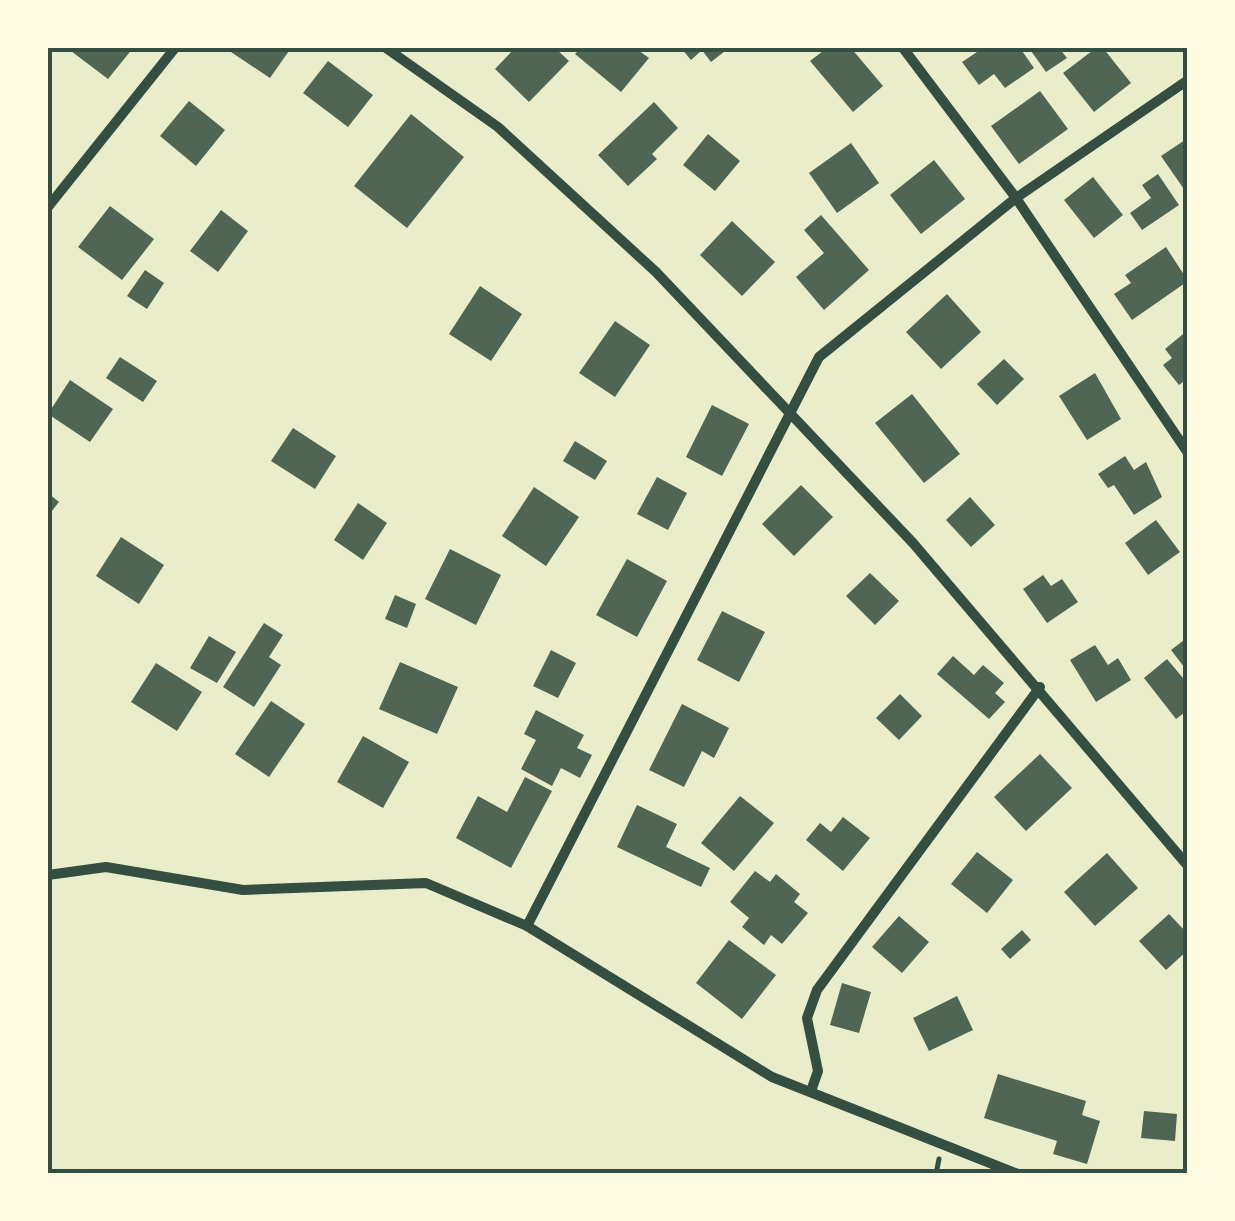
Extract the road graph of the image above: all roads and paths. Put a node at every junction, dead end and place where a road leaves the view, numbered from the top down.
1 (176, 48) edge
2 (386, 48) edge
3 (903, 48) edge
4 (1188, 80) edge
5 (1016, 198) junction
6 (48, 207) edge
7 (788, 411) junction
8 (1188, 453) edge
9 (1040, 687) junction
10 (1188, 866) edge
11 (48, 874) edge
12 (527, 926) junction
13 (812, 1091) junction
14 (1018, 1174) edge

1 - 6 street
2 - 7 street
3 - 5 street
4 - 5 street
5 - 7 street
5 - 8 street
7 - 9 street
7 - 12 street
9 - 10 street
9 - 13 street
11 - 12 street
12 - 13 street
13 - 14 street

